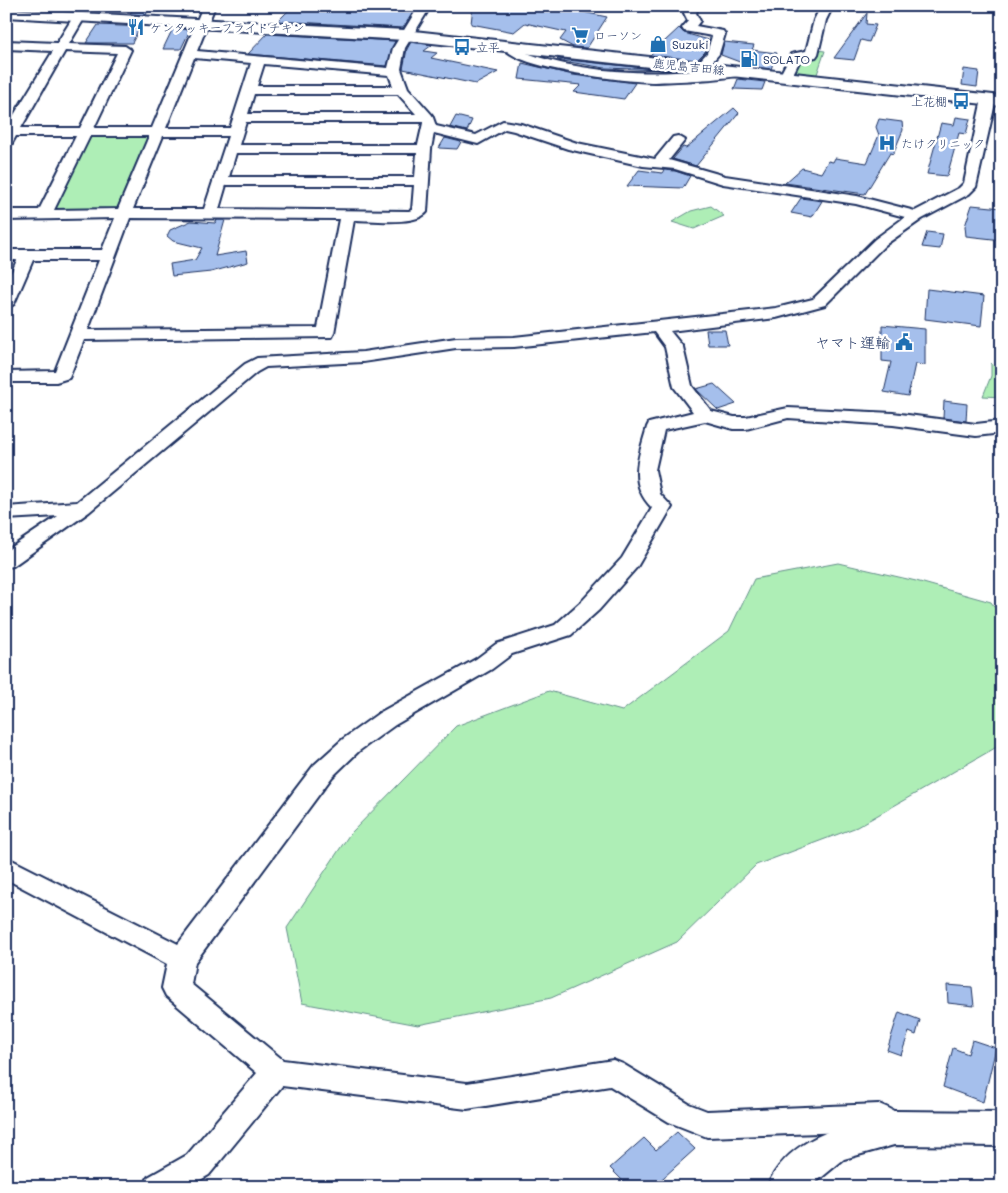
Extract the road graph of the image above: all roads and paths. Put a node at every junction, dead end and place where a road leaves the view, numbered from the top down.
1 (422, 6) edge
2 (693, 6) edge
3 (827, 6) edge
4 (6, 8) edge
5 (82, 12) edge
6 (6, 13) edge
7 (205, 16) edge
8 (405, 35) junction
9 (6, 44) edge
10 (63, 47) junction
11 (510, 47) junction
12 (191, 54) junction
13 (260, 59) junction
14 (699, 68) junction
15 (395, 72) junction
16 (737, 72) junction
17 (786, 77) junction
18 (249, 90) junction
19 (402, 90) junction
20 (995, 100) edge
21 (240, 118) junction
22 (428, 123) junction
23 (84, 132) junction
24 (158, 132) junction
25 (235, 132) junction
26 (8, 135) edge
27 (678, 140) dead end
28 (230, 149) junction
29 (424, 149) junction
30 (658, 164) junction
31 (221, 181) junction
32 (423, 182) junction
33 (210, 213) junction
34 (124, 214) junction
35 (6, 215) edge
36 (44, 215) junction
37 (347, 215) junction
38 (917, 216) junction
39 (6, 255) edge
40 (28, 255) junction
41 (108, 255) junction
42 (6, 304) edge
43 (659, 327) junction
44 (316, 334) junction
45 (79, 335) junction
46 (316, 359) junction
47 (6, 378) edge
48 (705, 415) junction
49 (1002, 428) edge
50 (82, 508) junction
51 (6, 513) edge
52 (6, 561) edge
53 (6, 867) edge
54 (182, 959) junction
55 (276, 1072) junction
56 (894, 1128) junction
57 (1002, 1129) edge
58 (158, 1187) edge
59 (786, 1187) edge

1 - 8 street
2 - 14 street
3 - 17 street
4 - 5 main road, 鹿児島吉田線
5 - 6 main road, 鹿児島吉田線
5 - 7 main road, 鹿児島吉田線
5 - 10 street
7 - 8 main road, 鹿児島吉田線
7 - 12 street
8 - 11 main road, 鹿児島吉田線
8 - 15 street
9 - 10 street
10 - 23 street
10 - 26 street
11 - 14 main road, 鹿児島吉田線
11 - 16 street
12 - 13 street
12 - 24 street
13 - 15 street
13 - 18 street
14 - 16 main road, 鹿児島吉田線
15 - 19 street
16 - 17 main road, 鹿児島吉田線
17 - 20 main road, 鹿児島吉田線
18 - 19 street
18 - 21 street
19 - 22 street
20 - 38 street
21 - 22 street
21 - 25 street
22 - 29 street
22 - 30 street
23 - 24 street
23 - 26 street
23 - 36 street
24 - 25 street
24 - 34 street
25 - 28 street
27 - 30 street
28 - 29 street
28 - 31 street
29 - 32 street
30 - 38 street
31 - 32 street
31 - 33 street
32 - 37 street
33 - 34 street
33 - 37 street
34 - 36 street
34 - 41 street
35 - 36 street
37 - 44 street
38 - 43 street
39 - 40 street
40 - 41 street
40 - 42 street
41 - 45 street
43 - 46 street
43 - 48 street
44 - 45 street
44 - 46 street
45 - 47 street
46 - 50 street
48 - 49 street
48 - 54 street
50 - 51 street
50 - 52 street
53 - 54 street
54 - 55 street
55 - 56 street
55 - 58 street
56 - 57 main road
56 - 59 main road

